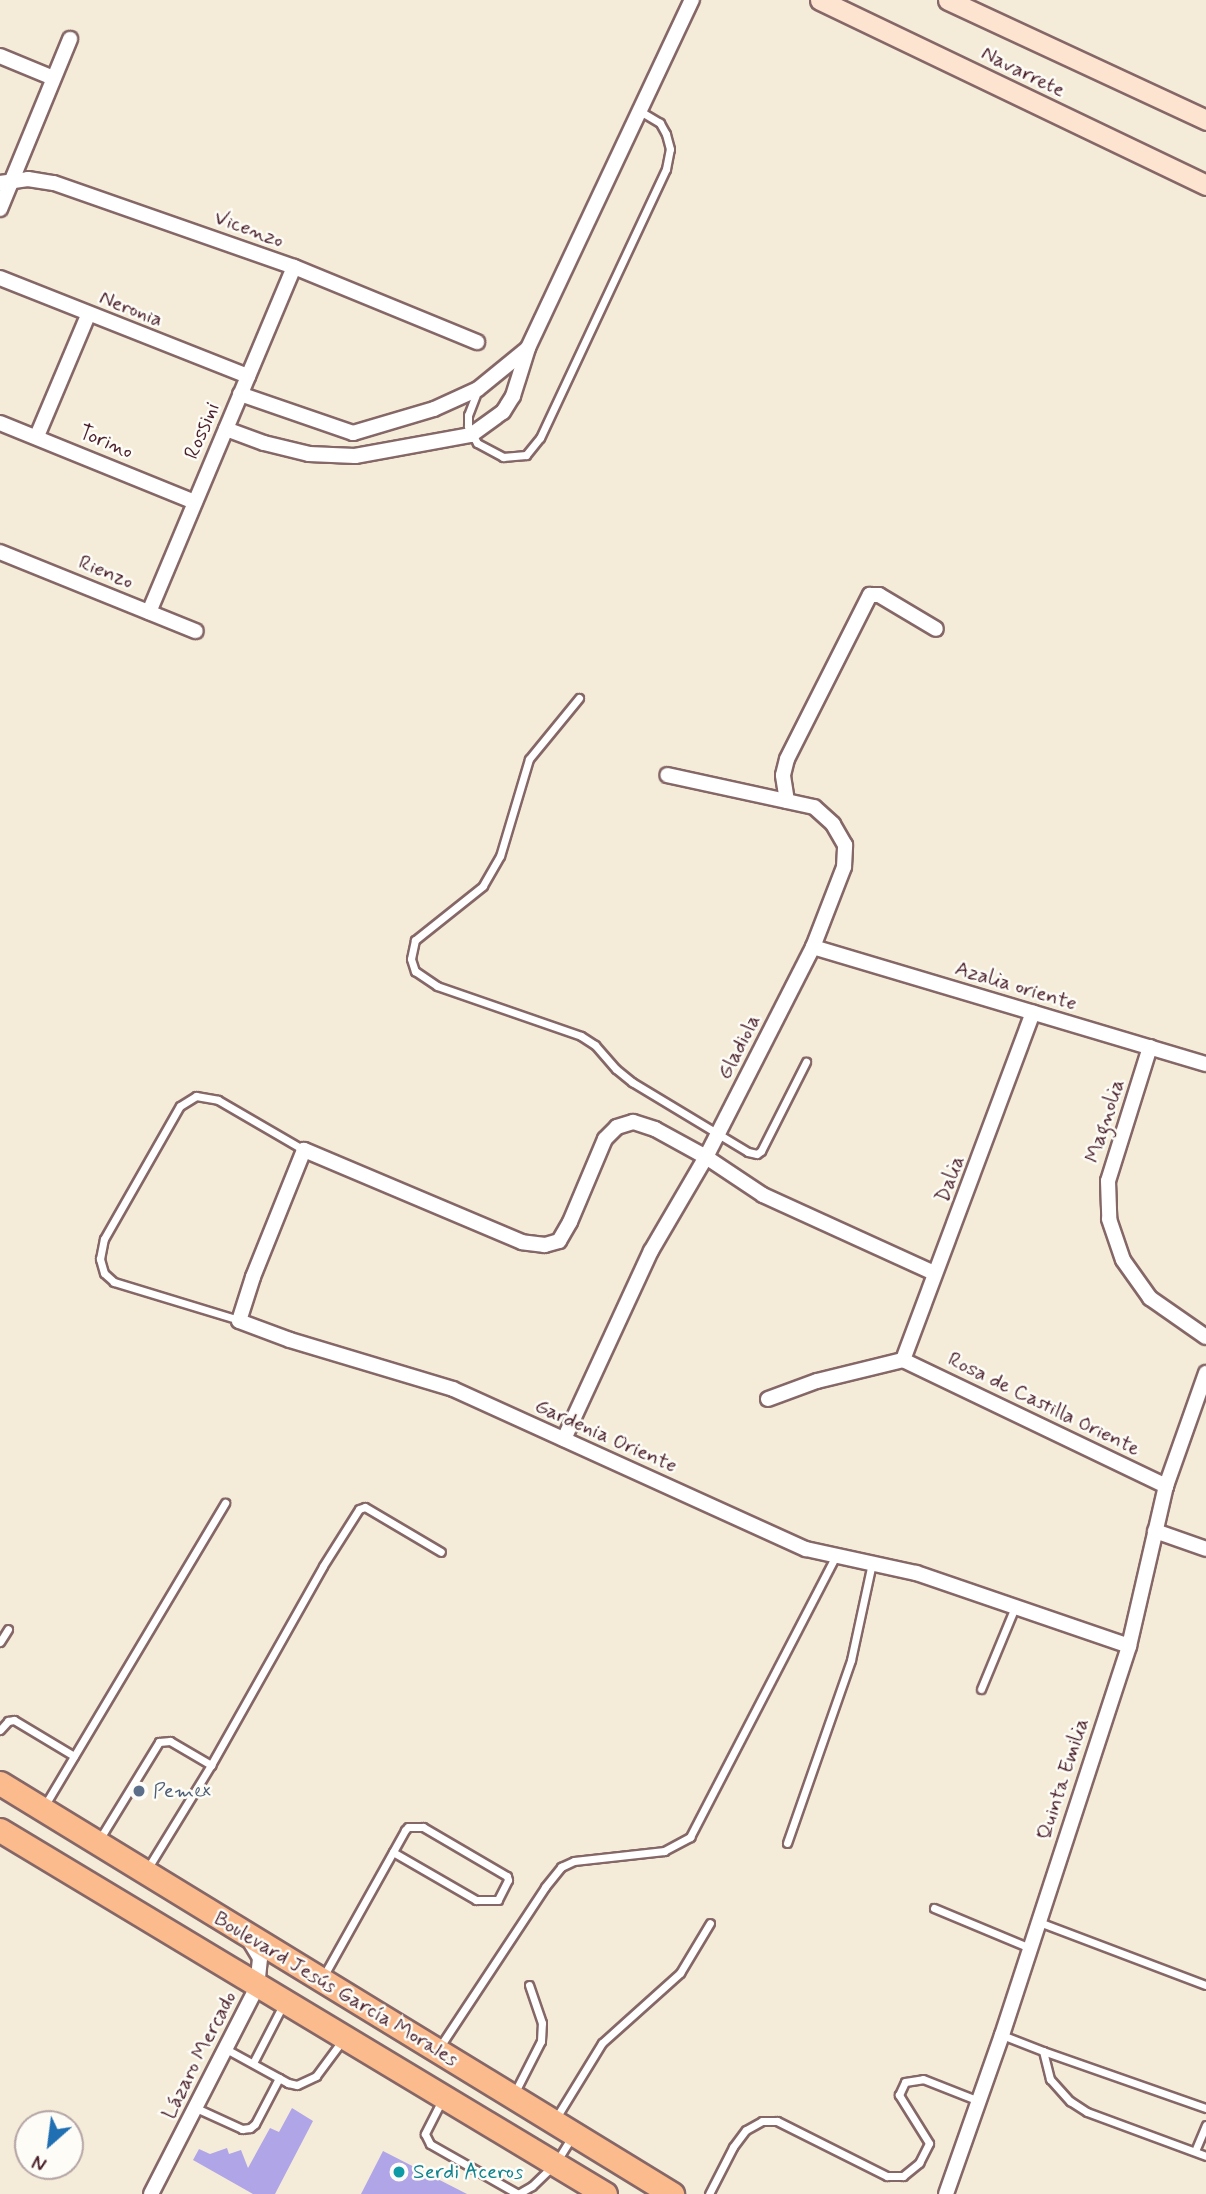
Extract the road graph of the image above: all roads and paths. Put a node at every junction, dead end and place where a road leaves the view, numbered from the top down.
1 (692, 0) edge
2 (820, 0) edge
3 (948, 0) edge
4 (70, 39) dead end
5 (0, 56) edge
6 (53, 78) junction
7 (640, 110) junction
8 (1206, 121) edge
9 (5, 183) edge
10 (1206, 185) edge
11 (0, 209) edge
12 (294, 267) junction
13 (0, 278) edge
14 (88, 315) junction
15 (477, 342) dead end
16 (528, 348) junction
17 (247, 376) junction
18 (478, 389) junction
19 (240, 394) junction
20 (0, 423) edge
21 (226, 429) junction
22 (353, 433) junction
23 (471, 435) junction
24 (37, 436) junction
25 (355, 456) junction
26 (195, 502) junction
27 (0, 552) edge
28 (149, 612) junction
29 (936, 629) dead end
30 (196, 631) dead end
31 (579, 698) dead end
32 (667, 775) dead end
33 (787, 802) junction
34 (814, 947) junction
35 (1034, 1013) junction
36 (1150, 1047) junction
37 (806, 1062) dead end
38 (1206, 1064) edge
39 (717, 1136) junction
40 (304, 1150) junction
41 (706, 1157) junction
42 (934, 1273) junction
43 (239, 1321) junction
44 (1206, 1337) edge
45 (903, 1360) junction
46 (1206, 1373) edge
47 (768, 1399) dead end
48 (564, 1439) junction
49 (1166, 1486) junction
50 (225, 1503) dead end
51 (1155, 1531) junction
52 (1206, 1549) edge
53 (441, 1552) dead end
54 (836, 1555) junction
55 (872, 1563) junction
56 (1015, 1607) junction
57 (8, 1629) dead end
58 (0, 1642) edge
59 (1129, 1646) junction
60 (981, 1689) dead end
61 (0, 1730) edge
62 (74, 1756) junction
63 (211, 1765) junction
64 (0, 1783) edge
65 (43, 1808) junction
66 (0, 1830) edge
67 (98, 1843) junction
68 (788, 1843) dead end
69 (393, 1852) junction
70 (146, 1872) junction
71 (934, 1908) dead end
72 (1039, 1922) junction
73 (710, 1923) dead end
74 (244, 1934) junction
75 (1031, 1948) junction
76 (321, 1981) junction
77 (529, 1984) dead end
78 (1206, 1985) edge
79 (257, 1987) junction
80 (284, 2003) junction
81 (1003, 2035) junction
82 (345, 2038) junction
83 (226, 2049) junction
84 (437, 2050) junction
85 (1043, 2051) junction
86 (253, 2063) junction
87 (279, 2078) junction
88 (444, 2096) junction
89 (512, 2098) junction
90 (979, 2102) junction
91 (195, 2108) junction
92 (1206, 2108) edge
93 (1206, 2125) edge
94 (563, 2128) junction
95 (1195, 2151) junction
96 (1206, 2156) edge
97 (555, 2164) junction
98 (151, 2194) edge
99 (605, 2194) edge
100 (672, 2194) edge
101 (709, 2194) edge
102 (946, 2194) edge

1 - 7 street
2 - 10 main road, Navarrete
3 - 8 main road, Navarrete
4 - 6 street
5 - 6 street
6 - 9 street
7 - 16 street
7 - 23 lane
9 - 11 street
9 - 12 street, Vicenzo
12 - 15 street, Vicenzo
12 - 17 street, Rossini
13 - 14 street, Neronia
14 - 17 street, Neronia
14 - 24 street
16 - 18 street
16 - 23 street
17 - 19 street, Rossini
18 - 22 street
18 - 23 lane
19 - 21 street, Rossini
19 - 22 street
20 - 24 street, Torino
21 - 25 street
21 - 26 street, Rossini
22 - 25 street
23 - 25 street
24 - 26 street, Torino
26 - 28 street, Rossini
27 - 28 street, Rienzo
28 - 30 street, Rienzo
29 - 33 street
31 - 39 lane
32 - 33 street, Gladiola
33 - 34 street, Gladiola
34 - 35 street, Azalia oriente
34 - 39 street, Gladiola
35 - 36 street, Azalia oriente
35 - 42 street, Dalia
36 - 38 street, Azalia oriente
36 - 44 street, Magnolia
37 - 39 lane
39 - 41 street, Gladiola
40 - 41 street
40 - 43 street
40 - 43 lane
41 - 42 street
41 - 48 street, Gladiola
42 - 45 street, Dalia
43 - 48 street, Gardenia Oriente
45 - 47 street
45 - 49 street, Rosa de Castilla Oriente
46 - 49 street, Quinta Emilia
48 - 54 street, Gardenia Oriente
49 - 51 street, Quinta Emilia
50 - 62 lane
51 - 52 street
51 - 59 street, Quinta Emilia
53 - 63 lane
54 - 55 street, Gardenia Oriente
54 - 84 lane
55 - 56 street, Gardenia Oriente
55 - 68 lane
56 - 59 street, Gardenia Oriente
56 - 60 lane
57 - 58 lane
59 - 72 street, Quinta Emilia
61 - 62 lane
62 - 65 lane
63 - 67 lane
63 - 70 lane
64 - 65 main road, Boulevard Jesús García Morales
65 - 67 main road, Boulevard Jesús García Morales
66 - 79 main road, Boulevard Jesús García Morales
67 - 70 main road, Boulevard Jesús García Morales
69 - 69 lane
69 - 76 lane
70 - 74 main road, Boulevard Jesús García Morales
71 - 75 lane
72 - 75 street, Quinta Emilia
72 - 78 lane
73 - 94 lane
74 - 76 main road, Boulevard Jesús García Morales
74 - 79 street, Lázaro Mercado
75 - 81 street, Quinta Emilia
76 - 84 main road, Boulevard Jesús García Morales
77 - 89 lane
79 - 80 main road, Boulevard Jesús García Morales
79 - 83 street, Lázaro Mercado
80 - 82 main road, Boulevard Jesús García Morales
80 - 86 lane
81 - 85 lane
81 - 90 street, Quinta Emilia
82 - 87 lane
82 - 88 main road, Boulevard Jesús García Morales
83 - 86 lane
83 - 91 street, Lázaro Mercado
84 - 89 main road, Boulevard Jesús García Morales
85 - 92 lane
85 - 95 lane
86 - 87 lane
87 - 91 lane
88 - 97 main road, Boulevard Jesús García Morales
88 - 97 lane
89 - 94 main road, Boulevard Jesús García Morales
90 - 101 lane
90 - 102 street, Quinta Emilia
91 - 98 street, Lázaro Mercado
93 - 95 lane
94 - 97 lane
94 - 100 main road, Boulevard Jesús García Morales
95 - 96 lane
97 - 99 main road, Boulevard Jesús García Morales

